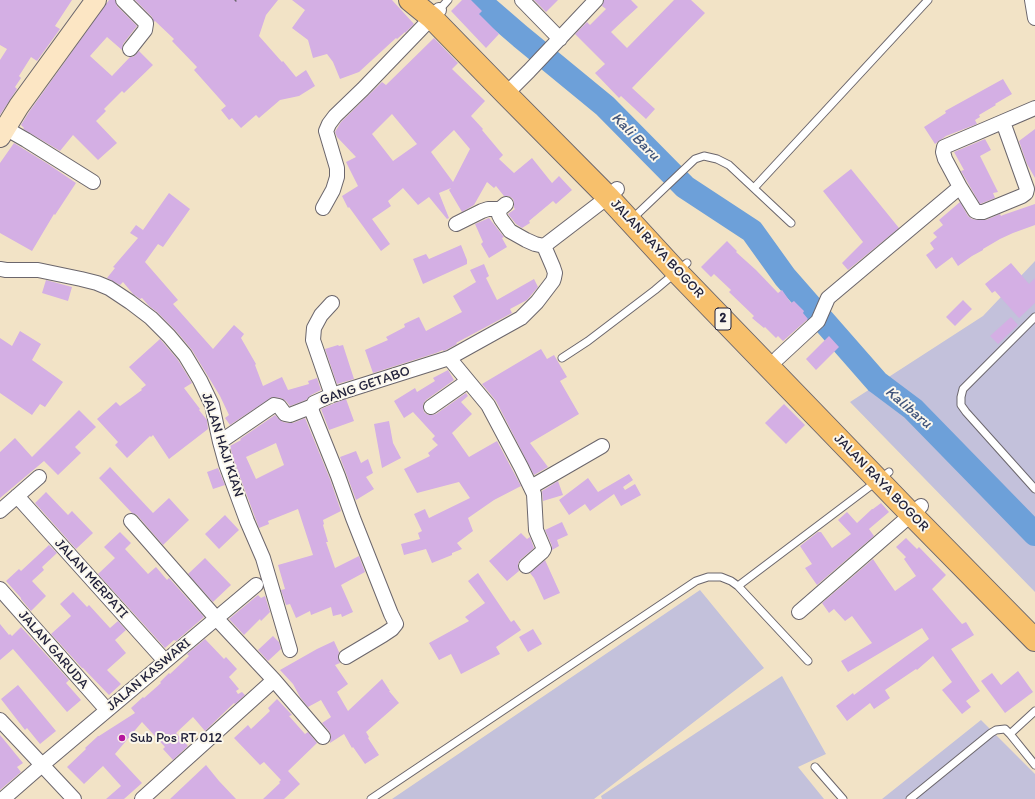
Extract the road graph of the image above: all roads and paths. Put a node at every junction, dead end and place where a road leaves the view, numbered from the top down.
1 (96, 0) edge
2 (123, 0) edge
3 (410, 0) edge
4 (522, 0) edge
5 (596, 0) edge
6 (928, 0) edge
7 (1032, 0) edge
8 (439, 6) edge
9 (1035, 18) edge
10 (557, 42) junction
11 (130, 50) dead end
12 (517, 83) junction
13 (1035, 108) edge
14 (1003, 122) junction
15 (3, 132) edge
16 (93, 182) dead end
17 (960, 187) junction
18 (754, 188) junction
19 (613, 193) junction
20 (323, 208) dead end
21 (634, 217) junction
22 (791, 223) dead end
23 (456, 224) dead end
24 (544, 246) junction
25 (682, 268) junction
26 (0, 269) edge
27 (332, 303) dead end
28 (1035, 317) edge
29 (449, 358) junction
30 (562, 358) dead end
31 (778, 358) junction
32 (468, 381) junction
33 (332, 395) junction
34 (313, 406) junction
35 (431, 407) dead end
36 (220, 442) junction
37 (602, 446) dead end
38 (884, 476) junction
39 (39, 477) dead end
40 (531, 487) junction
41 (1035, 489) edge
42 (17, 496) junction
43 (916, 510) junction
44 (0, 511) edge
45 (132, 521) dead end
46 (526, 566) dead end
47 (256, 585) dead end
48 (738, 586) junction
49 (0, 589) edge
50 (799, 612) dead end
51 (216, 618) junction
52 (1031, 629) edge
53 (290, 650) dead end
54 (346, 658) dead end
55 (165, 661) junction
56 (808, 661) dead end
57 (274, 680) junction
58 (107, 710) junction
59 (1035, 710) edge
60 (0, 720) edge
61 (1010, 734) junction
62 (323, 737) dead end
63 (42, 765) junction
64 (1035, 765) edge
65 (815, 767) dead end
66 (3, 799) edge
67 (74, 799) edge
68 (142, 799) edge
69 (371, 799) edge
70 (843, 799) edge
71 (910, 799) edge

1 - 15 main road
2 - 11 street
3 - 8 highway, JALAN RAYA BOGOR / 2
4 - 10 street
5 - 10 street
6 - 18 lane
7 - 9 street
8 - 12 highway, JALAN RAYA BOGOR / 2
8 - 20 street
10 - 12 street
12 - 19 highway, JALAN RAYA BOGOR / 2
13 - 14 street
14 - 17 street
14 - 17 street
15 - 16 street
17 - 31 street
18 - 21 lane
18 - 22 lane
19 - 21 highway, JALAN RAYA BOGOR / 2
19 - 24 street
21 - 25 highway, JALAN RAYA BOGOR / 2
23 - 24 street
24 - 29 street, GANG GETABO
25 - 30 lane
25 - 31 highway, JALAN RAYA BOGOR / 2
25 - 38 highway, JALAN RAYA BOGOR / 2
26 - 36 street, JALAN HAJI KIAN
27 - 33 street
28 - 41 lane
29 - 32 street
29 - 33 street, GANG GETABO
31 - 38 highway, JALAN RAYA BOGOR / 2
32 - 35 street
32 - 40 street
33 - 34 street, GANG GETABO
34 - 36 street
34 - 54 street, GANG GETABO
36 - 53 street, JALAN HAJI KIAN
37 - 40 street
38 - 43 highway, JALAN RAYA BOGOR / 2
38 - 48 lane
39 - 42 street
40 - 46 street
42 - 44 street
42 - 55 street, JALAN MERPATI
43 - 50 street
43 - 52 highway, JALAN RAYA BOGOR / 2
45 - 51 street
47 - 51 street, JALAN KASWARI
48 - 56 lane
48 - 69 lane
49 - 58 street, JALAN GARUDA
51 - 55 street, JALAN KASWARI
51 - 57 street
55 - 58 street, JALAN KASWARI
57 - 62 street
57 - 68 street
58 - 63 street, JALAN KASWARI
59 - 61 lane
60 - 63 street
61 - 64 lane
61 - 71 lane
63 - 66 street, JALAN KASWARI
63 - 67 street
65 - 70 lane

